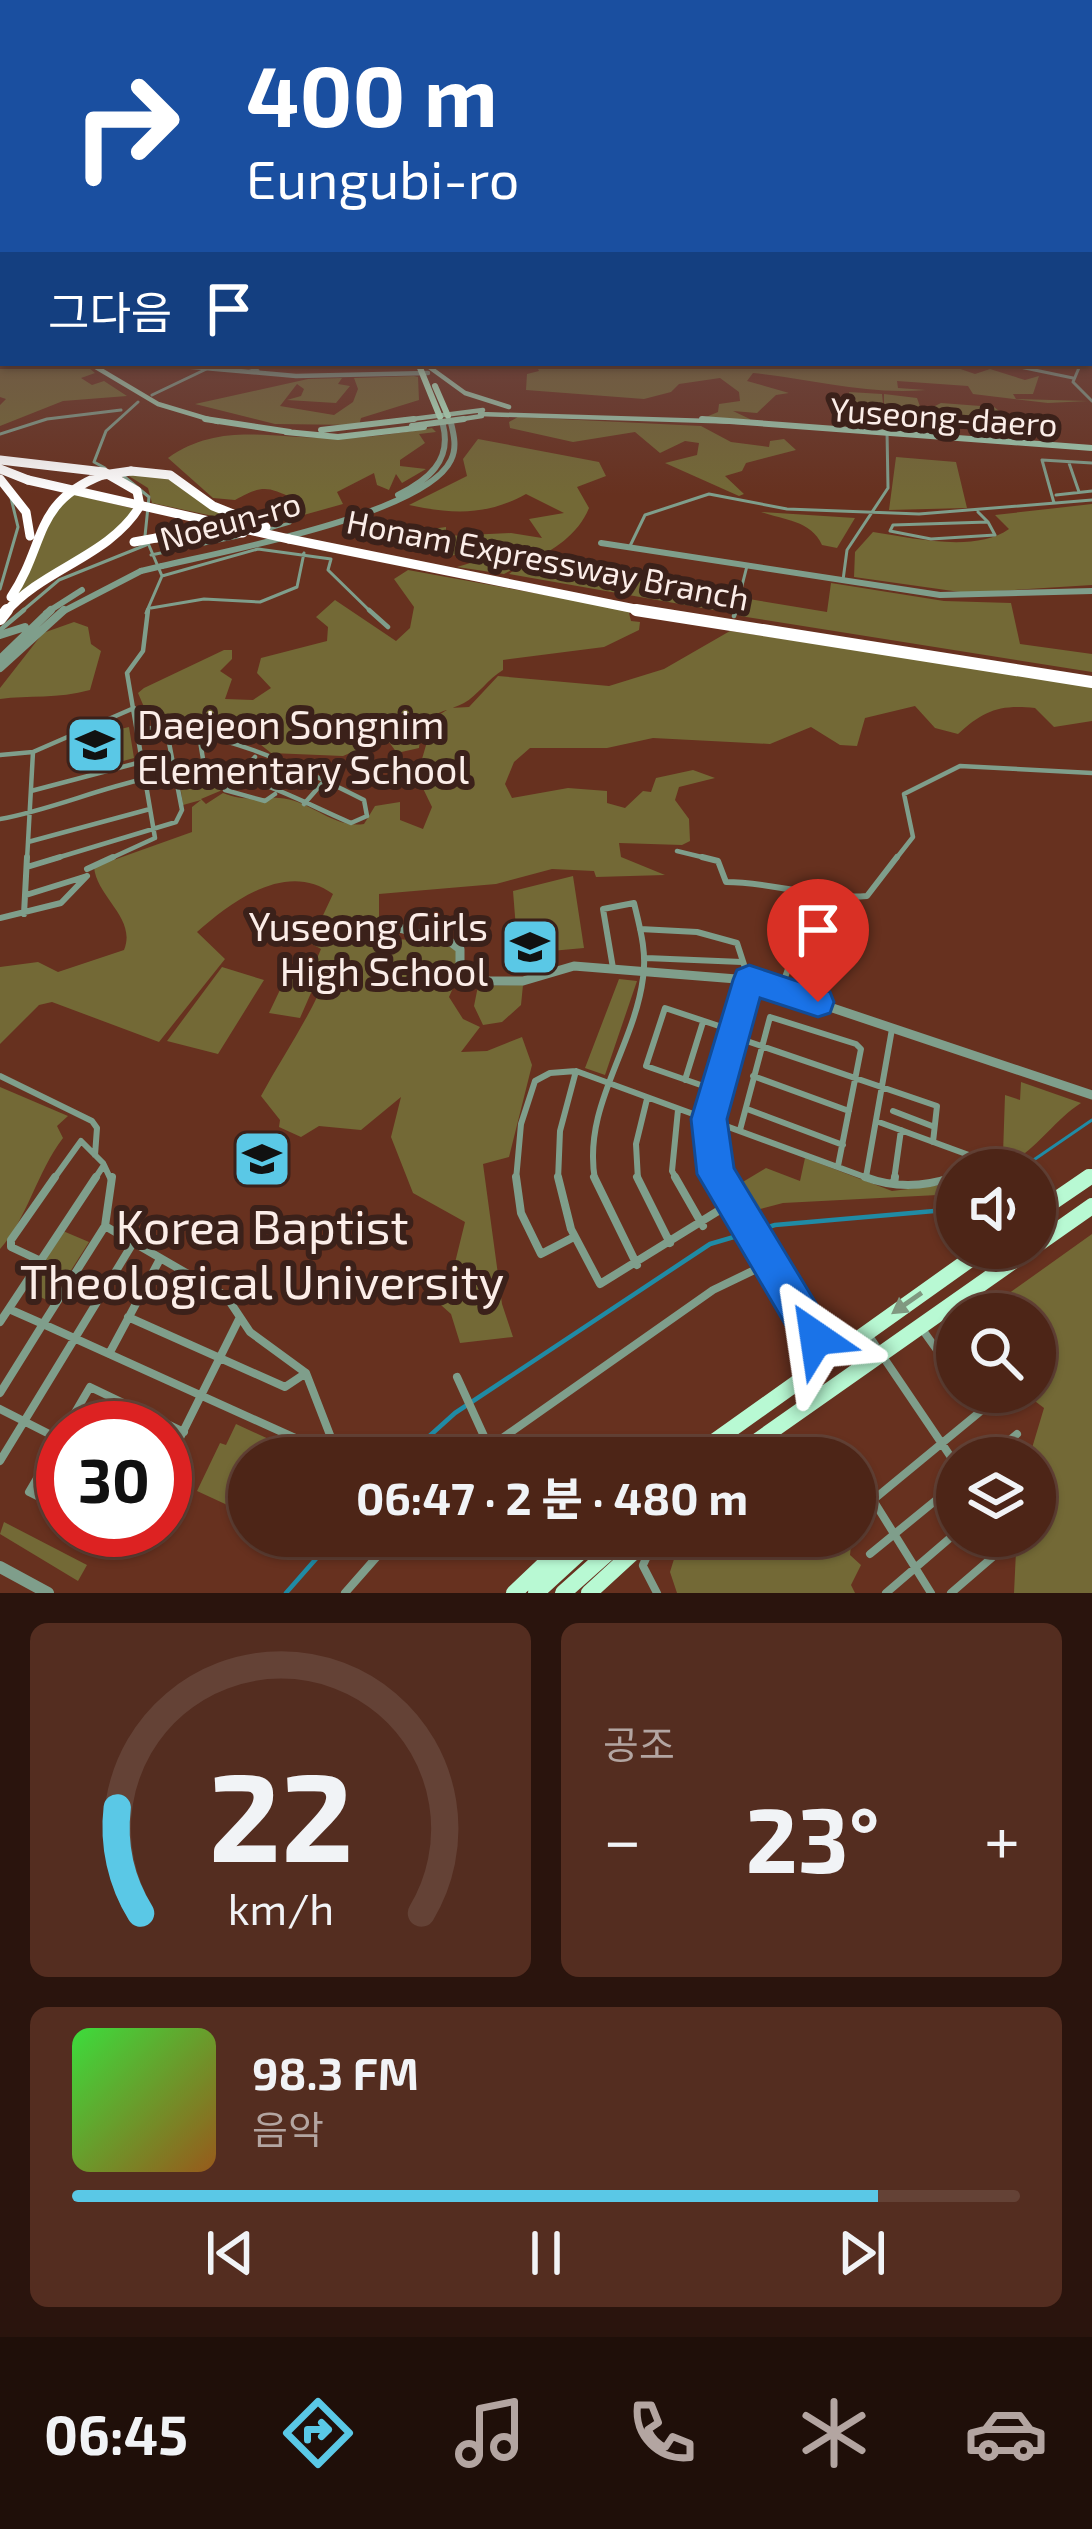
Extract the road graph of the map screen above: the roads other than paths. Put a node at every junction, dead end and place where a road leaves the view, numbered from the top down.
1 (97, 366) edge
2 (173, 366) edge
3 (214, 366) edge
4 (246, 366) edge
5 (265, 366) edge
6 (1015, 366) edge
7 (1079, 366) edge
8 (423, 367) edge
9 (254, 369) junction
10 (207, 370) junction
11 (269, 375) junction
12 (1073, 378) junction
13 (152, 395) dead end
14 (1092, 400) edge
15 (515, 408) junction
16 (638, 417) junction
17 (446, 420) junction
18 (287, 431) junction
19 (887, 433) junction
20 (0, 434) edge
21 (1092, 450) edge
22 (1068, 461) junction
23 (1092, 463) edge
24 (0, 464) edge
25 (0, 482) edge
26 (1092, 491) edge
27 (1079, 492) junction
28 (1054, 495) junction
29 (1092, 500) edge
30 (1054, 503) junction
31 (872, 512) junction
32 (978, 512) junction
33 (988, 522) junction
34 (272, 529) junction
35 (291, 535) junction
36 (145, 542) junction
37 (601, 543) dead end
38 (629, 548) junction
39 (304, 553) junction
40 (151, 555) junction
41 (161, 564) junction
42 (747, 566) junction
43 (140, 569) junction
44 (26, 574) junction
45 (50, 575) junction
46 (162, 576) junction
47 (843, 580) junction
48 (0, 589) edge
49 (1092, 591) edge
50 (151, 608) junction
51 (0, 614) edge
52 (41, 616) junction
53 (734, 616) dead end
54 (388, 627) dead end
55 (0, 634) edge
56 (18, 642) junction
57 (0, 658) edge
58 (0, 668) edge
59 (1092, 680) edge
60 (134, 707) junction
61 (166, 727) junction
62 (138, 728) junction
63 (199, 735) junction
64 (33, 752) junction
65 (0, 755) edge
66 (255, 757) junction
67 (143, 761) junction
68 (205, 772) junction
69 (1092, 773) edge
70 (174, 775) junction
71 (236, 778) junction
72 (324, 781) junction
73 (146, 783) junction
74 (31, 791) junction
75 (275, 794) junction
76 (304, 805) junction
77 (150, 808) junction
78 (29, 814) junction
79 (0, 819) edge
80 (153, 832) junction
81 (28, 842) junction
82 (677, 851) dead end
83 (86, 852) junction
84 (27, 867) junction
85 (87, 872) junction
86 (26, 896) junction
87 (831, 896) junction
88 (24, 914) junction
89 (0, 918) edge
90 (389, 925) dead end
91 (640, 929) junction
92 (646, 958) junction
93 (742, 962) junction
94 (614, 972) junction
95 (648, 974) junction
96 (749, 980) junction
97 (781, 989) junction
98 (703, 1021) junction
99 (892, 1028) junction
100 (733, 1034) junction
101 (761, 1046) junction
102 (576, 1072) junction
103 (0, 1076) edge
104 (753, 1076) junction
105 (856, 1077) junction
106 (685, 1079) junction
107 (610, 1084) junction
108 (882, 1085) junction
109 (718, 1091) junction
110 (1092, 1095) edge
111 (647, 1098) junction
112 (744, 1108) junction
113 (678, 1109) junction
114 (849, 1111) junction
115 (893, 1112) dead end
116 (709, 1119) junction
117 (876, 1121) junction
118 (934, 1127) junction
119 (740, 1130) junction
120 (901, 1130) junction
121 (933, 1142) junction
122 (843, 1145) junction
123 (952, 1149) edge
124 (95, 1155) junction
125 (104, 1165) junction
126 (838, 1166) junction
127 (1092, 1175) edge
128 (866, 1177) junction
129 (936, 1183) edge
130 (893, 1186) junction
131 (1056, 1200) edge
132 (731, 1203) junction
133 (1092, 1206) edge
134 (105, 1226) junction
135 (703, 1226) junction
136 (1056, 1231) edge
137 (574, 1238) junction
138 (133, 1243) junction
139 (670, 1243) junction
140 (160, 1259) junction
141 (41, 1261) junction
142 (769, 1263) junction
143 (637, 1265) junction
144 (956, 1269) edge
145 (1002, 1269) edge
146 (9, 1309) junction
147 (128, 1317) junction
148 (239, 1319) junction
149 (0, 1322) edge
150 (43, 1324) junction
151 (920, 1326) junction
152 (866, 1331) junction
153 (75, 1338) junction
154 (936, 1348) edge
155 (109, 1354) junction
156 (881, 1354) junction
157 (828, 1357) junction
158 (220, 1358) junction
159 (307, 1373) junction
160 (457, 1377) dead end
161 (843, 1381) junction
162 (0, 1393) edge
163 (202, 1396) junction
164 (82, 1401) edge
165 (119, 1401) edge
166 (0, 1409) edge
167 (978, 1413) edge
168 (192, 1416) edge
169 (24, 1421) junction
170 (36, 1426) edge
171 (1017, 1434) dead end
172 (483, 1437) edge
173 (498, 1437) edge
174 (717, 1437) edge
175 (763, 1437) edge
176 (938, 1437) edge
177 (949, 1437) edge
178 (1013, 1437) edge
179 (936, 1448) edge
180 (0, 1461) edge
181 (936, 1500) edge
182 (894, 1534) junction
183 (876, 1549) edge
184 (936, 1550) edge
185 (377, 1557) edge
186 (550, 1557) edge
187 (575, 1557) edge
188 (603, 1557) edge
189 (628, 1557) edge
190 (646, 1557) edge
191 (993, 1557) edge
192 (643, 1565) junction
193 (0, 1567) edge
194 (915, 1568) junction
195 (611, 1571) junction
196 (48, 1593) edge
197 (345, 1593) edge
198 (514, 1593) edge
199 (536, 1593) edge
200 (563, 1593) edge
201 (589, 1593) edge
202 (657, 1593) edge
203 (886, 1593) edge
204 (931, 1593) edge
205 (951, 1593) edge

1 - 18 main road, Yuseong-daero
2 - 10 street
3 - 10 street
4 - 9 street
5 - 9 street
6 - 12 street
7 - 12 street
8 - 11 street
8 - 15 main road
8 - 17 main road
9 - 11 street
10 - 11 street
10 - 13 street
12 - 14 street
15 - 16 main road
15 - 17 main road
16 - 17 main road
16 - 18 main road, Yuseong-daero, bridge
16 - 19 main road, Yuseong-daero
17 - 18 main road
17 - 34 street, Noeun-ro
17 - 41 street, Noeun-ro
19 - 21 main road, Yuseong-daero
19 - 31 street
20 - 36 street
22 - 23 street
22 - 27 street
22 - 28 street
24 - 35 highway, Honam Expressway Branch, bridge
24 - 45 highway
25 - 44 highway
25 - 48 street
26 - 27 street
27 - 28 street
28 - 30 street
29 - 30 street
30 - 32 street
31 - 32 street
31 - 38 street
31 - 47 street
32 - 33 street
33 - 33 street
34 - 35 highway, bridge
34 - 40 street
34 - 41 street, Noeun-ro
34 - 44 highway, bridge
35 - 36 highway, bridge
35 - 59 highway, Honam Expressway Branch
36 - 40 street
36 - 45 highway
36 - 55 street
37 - 38 street
38 - 42 street
39 - 46 street
39 - 50 street
39 - 54 street
40 - 46 street
41 - 43 street, Noeun-ro, bridge
42 - 47 street
42 - 53 street
43 - 52 street, Noeun-ro
43 - 56 street, Noeun-ro
44 - 51 highway
45 - 51 highway
46 - 50 street
47 - 49 street
50 - 60 street
52 - 55 street
52 - 56 street, Noeun-ro
55 - 56 street
56 - 57 street, Noeun-ro
56 - 58 street, Noeun-ro
60 - 62 street
60 - 64 street
61 - 62 street
61 - 63 street
61 - 70 street
62 - 67 street
63 - 66 street
63 - 68 street
64 - 65 street
64 - 74 street
66 - 71 street
66 - 72 street
67 - 73 street
67 - 74 street
68 - 70 street
68 - 71 street
69 - 87 street
70 - 73 street
70 - 80 street
71 - 75 street
71 - 75 street
72 - 76 street
72 - 76 street
73 - 77 street
73 - 78 street
74 - 78 street
75 - 76 street
77 - 80 street
77 - 81 street
78 - 79 street
78 - 81 street
80 - 83 street
80 - 85 street
81 - 84 street
82 - 87 street
83 - 84 street
83 - 85 street
84 - 86 street
85 - 86 street
85 - 88 street
86 - 88 street
87 - 97 street
88 - 89 street
90 - 94 street
91 - 92 street
91 - 93 street
91 - 94 street
92 - 93 street
92 - 95 street
93 - 96 street
94 - 95 street
95 - 96 street
95 - 107 street
96 - 97 street
96 - 100 street
97 - 99 street
98 - 100 street
98 - 106 street
98 - 106 street
99 - 108 street
99 - 110 street
100 - 101 street
100 - 109 street
101 - 104 street
101 - 105 street
101 - 105 street
102 - 107 street
102 - 137 street
102 - 137 street
103 - 124 street
104 - 112 street
104 - 114 street
105 - 108 street
105 - 114 street
106 - 109 street
107 - 111 street
107 - 143 street
108 - 117 street
108 - 118 street
109 - 116 street
111 - 113 street
111 - 139 street
112 - 119 street
112 - 122 street
113 - 116 street
113 - 135 street
114 - 122 street
115 - 118 street
116 - 119 street
116 - 132 street
117 - 120 street
117 - 128 street
118 - 121 street
119 - 126 street
120 - 121 street
120 - 130 street
121 - 123 street
122 - 126 street
124 - 125 street
124 - 141 street
125 - 134 street
125 - 141 street
126 - 128 street
127 - 131 main road
128 - 130 street
129 - 130 street
132 - 135 street
132 - 142 street
133 - 136 main road
134 - 138 street
134 - 150 street
135 - 139 street
137 - 143 street
138 - 140 street
138 - 153 street
139 - 143 street
140 - 147 street
140 - 148 street
141 - 146 street
142 - 157 street
142 - 173 street
144 -> 152 main road
145 - 151 main road
146 - 149 street
146 - 150 street
147 - 155 street
147 - 158 street
148 - 158 street
148 - 159 street
150 - 153 street
150 - 162 street
151 - 154 street
151 - 156 main road
152 - 156 street
152 - 157 main road
153 - 155 street
153 - 169 street
155 - 163 street
156 - 161 main road
156 - 176 street
157 - 161 street
157 - 174 main road
158 - 159 street
158 - 163 street
159 - 163 street
160 - 172 street
161 - 175 main road
163 - 168 street
164 - 165 street
166 - 169 street
167 - 177 street
169 - 170 street
169 - 180 street
171 - 178 street
179 - 182 street
181 - 182 street
182 - 183 street
182 - 194 street
184 - 194 street
185 - 197 street
186 - 198 main road
187 - 199 main road
188 - 200 main road
189 - 195 main road
190 - 192 street
191 - 205 street
192 - 195 street
192 - 202 street
193 - 196 street
194 - 203 street
194 - 204 street
195 - 201 main road

